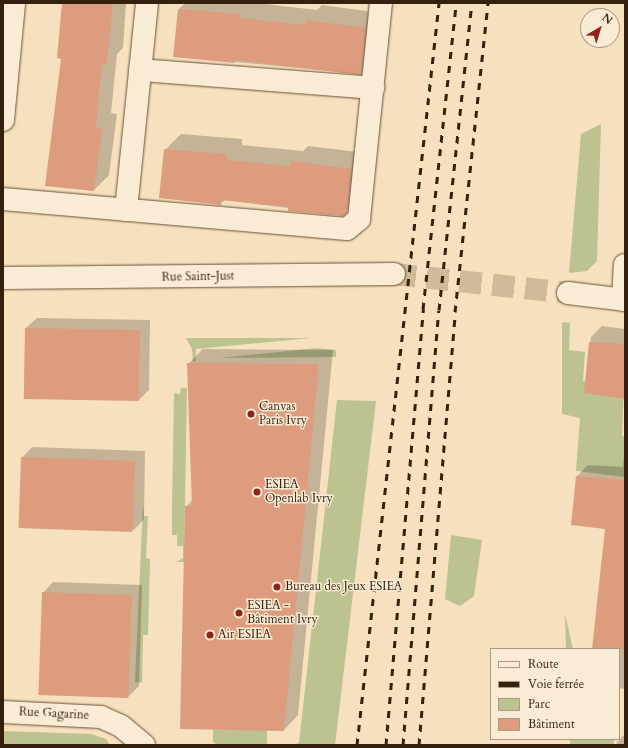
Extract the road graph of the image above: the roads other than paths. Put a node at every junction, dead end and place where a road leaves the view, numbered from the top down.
1 (14, 3) edge
2 (147, 3) edge
3 (381, 3) edge
4 (140, 70) junction
5 (373, 88) junction
6 (3, 120) edge
7 (3, 199) edge
8 (126, 210) junction
9 (625, 266) edge
10 (394, 274) tunnel mouth
11 (3, 278) edge
12 (568, 293) tunnel mouth
13 (624, 300) edge
14 (3, 712) edge
15 (140, 743) edge

1 - 6 street
2 - 4 street
3 - 5 street
4 - 5 street
4 - 8 street
5 - 8 street
7 - 8 street
9 - 13 street
10 - 11 street, Rue Saint-Just
12 - 13 street
14 - 15 street, Rue Gagarine

